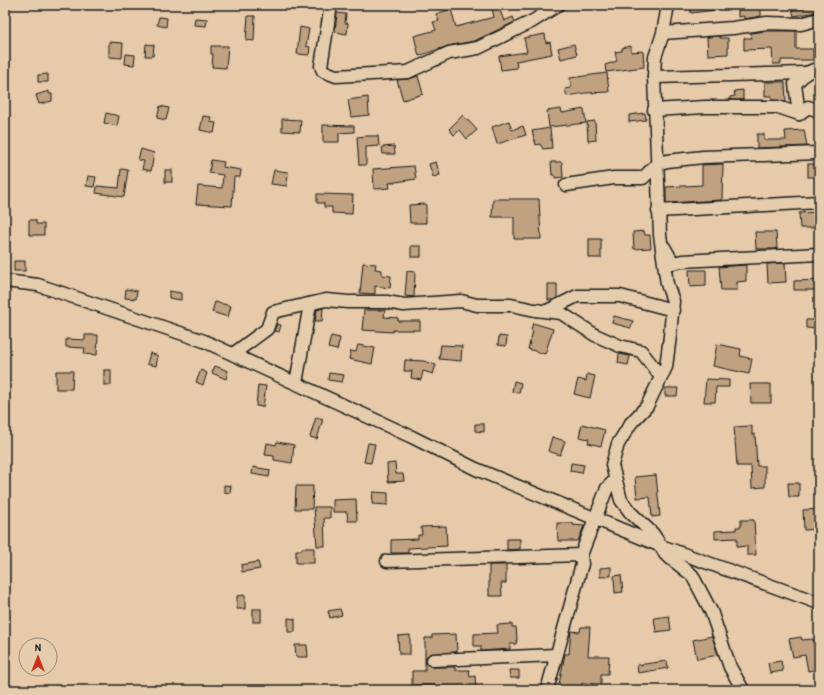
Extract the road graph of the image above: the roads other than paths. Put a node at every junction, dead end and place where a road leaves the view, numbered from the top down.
1 (331, 5) edge
2 (668, 5) edge
3 (551, 7) edge
4 (819, 19) edge
5 (663, 33) junction
6 (819, 68) edge
7 (806, 73) junction
8 (654, 77) junction
9 (654, 110) junction
10 (819, 111) edge
11 (799, 114) junction
12 (819, 153) edge
13 (658, 164) junction
14 (566, 185) dead end
15 (819, 202) edge
16 (658, 211) junction
17 (661, 242) junction
18 (819, 254) edge
19 (5, 281) edge
20 (310, 304) junction
21 (673, 310) junction
22 (547, 311) junction
23 (233, 354) junction
24 (661, 377) junction
25 (296, 383) junction
26 (615, 480) junction
27 (595, 520) junction
28 (661, 546) junction
29 (581, 555) junction
30 (387, 561) dead end
31 (819, 603) edge
32 (556, 655) junction
33 (434, 660) dead end
34 (547, 690) edge
35 (743, 690) edge

1 - 3 street
2 - 5 street
4 - 5 street
5 - 8 street
6 - 7 street
7 - 8 street
7 - 11 street
8 - 9 street
9 - 11 street
9 - 13 street
10 - 11 street
12 - 13 street
13 - 14 street
13 - 16 street
15 - 16 street
16 - 17 street
17 - 18 street
17 - 21 street
19 - 23 street
20 - 22 street
20 - 23 street
20 - 25 street
21 - 22 street
21 - 24 street
22 - 24 street
23 - 25 street
24 - 26 street
25 - 27 street
26 - 27 street
26 - 28 street
27 - 28 street
27 - 29 street
28 - 31 street
28 - 35 street
29 - 30 street
29 - 32 street
32 - 33 street
32 - 34 street

